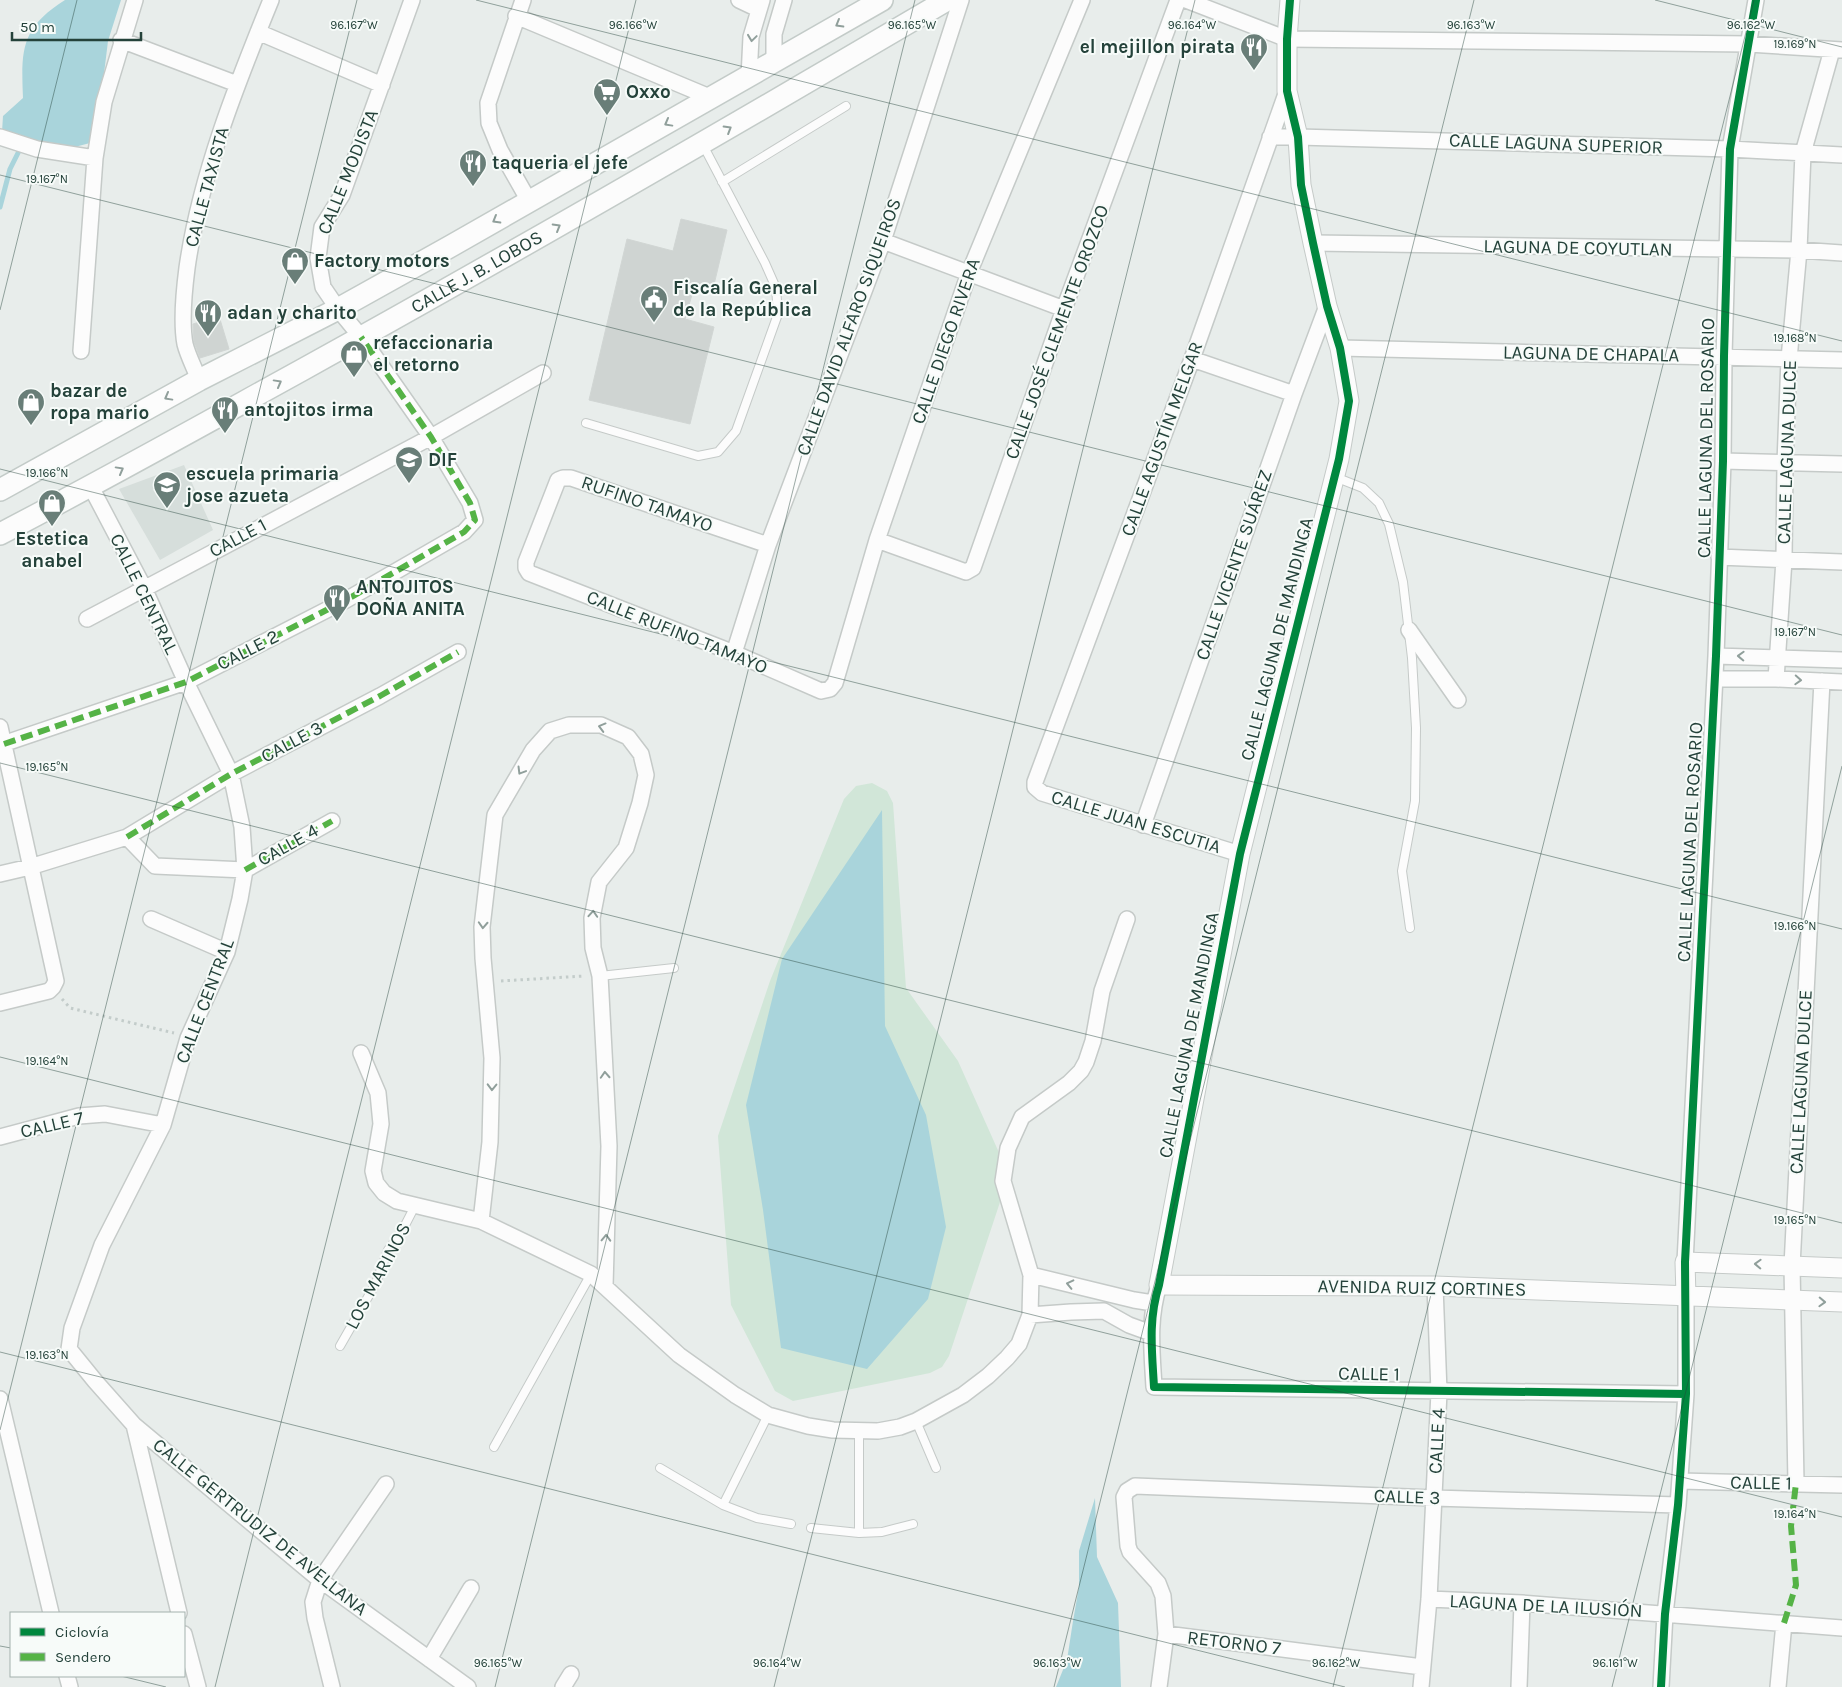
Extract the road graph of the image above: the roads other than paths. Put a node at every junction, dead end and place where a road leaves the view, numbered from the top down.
1 (134, 0) edge
2 (271, 0) edge
3 (412, 0) edge
4 (523, 0) edge
5 (739, 0) edge
6 (797, 0) edge
7 (882, 0) edge
8 (947, 0) edge
9 (961, 0) edge
10 (1082, 0) edge
11 (1178, 0) edge
12 (1186, 0) edge
13 (1290, 0) edge
14 (1756, 0) edge
15 (760, 4) edge
16 (782, 5) edge
17 (516, 16) junction
18 (258, 32) junction
19 (1287, 39) junction
20 (121, 40) junction
21 (1749, 44) junction
22 (1837, 50) edge
23 (774, 61) junction
24 (749, 77) junction
25 (237, 84) junction
26 (382, 85) junction
27 (1287, 90) junction
28 (712, 98) junction
29 (846, 106) dead end
30 (1270, 137) junction
31 (1298, 137) junction
32 (5, 139) edge
33 (702, 144) junction
34 (1730, 149) junction
35 (1803, 152) junction
36 (1842, 155) edge
37 (95, 158) junction
38 (722, 182) junction
39 (529, 201) junction
40 (883, 241) junction
41 (1313, 243) junction
42 (1728, 250) junction
43 (1800, 250) junction
44 (1842, 253) edge
45 (969, 273) junction
46 (1327, 306) junction
47 (338, 309) junction
48 (1064, 310) junction
49 (361, 337) junction
50 (1340, 348) junction
51 (81, 351) dead end
52 (1724, 356) junction
53 (1192, 359) junction
54 (1788, 359) junction
55 (1842, 360) edge
56 (543, 373) dead end
57 (199, 380) junction
58 (1294, 394) junction
59 (586, 423) dead end
60 (431, 437) junction
61 (1723, 461) junction
62 (1784, 463) junction
63 (1842, 464) edge
64 (1335, 476) junction
65 (91, 487) junction
66 (0, 490) edge
67 (475, 520) joint
68 (0, 534) edge
69 (877, 540) junction
70 (768, 545) junction
71 (1719, 557) junction
72 (1784, 560) junction
73 (1842, 562) edge
74 (526, 568) joint
75 (144, 588) junction
76 (87, 619) dead end
77 (1408, 630) junction
78 (458, 652) dead end
79 (734, 653) junction
80 (1716, 656) junction
81 (1776, 657) junction
82 (1842, 660) edge
83 (1715, 679) junction
84 (1776, 679) junction
85 (1822, 681) junction
86 (186, 682) junction
87 (1842, 682) edge
88 (830, 689) joint
89 (1458, 700) dead end
90 (0, 726) edge
91 (2, 744) edge
92 (231, 774) junction
93 (1035, 787) joint
94 (332, 821) dead end
95 (1143, 825) junction
96 (128, 837) junction
97 (1240, 854) junction
98 (30, 867) junction
99 (244, 870) junction
100 (0, 874) edge
101 (151, 919) dead end
102 (1127, 919) dead end
103 (1410, 928) dead end
104 (227, 952) junction
105 (674, 968) dead end
106 (600, 976) junction
107 (0, 1003) edge
108 (361, 1053) dead end
109 (163, 1125) junction
110 (0, 1138) edge
111 (416, 1204) junction
112 (481, 1221) junction
113 (1686, 1262) junction
114 (1792, 1266) junction
115 (1842, 1268) edge
116 (591, 1274) junction
117 (1031, 1275) junction
118 (1159, 1285) junction
119 (605, 1286) junction
120 (1434, 1286) junction
121 (1105, 1292) junction
122 (1686, 1296) junction
123 (1793, 1301) junction
124 (1842, 1302) edge
125 (1153, 1303) junction
126 (1104, 1311) junction
127 (1030, 1315) junction
128 (1150, 1333) junction
129 (340, 1346) dead end
130 (69, 1349) joint
131 (1439, 1392) junction
132 (1686, 1394) junction
133 (0, 1399) edge
134 (768, 1415) junction
135 (916, 1421) junction
136 (134, 1425) junction
137 (858, 1432) junction
138 (494, 1447) dead end
139 (660, 1468) dead end
140 (936, 1468) dead end
141 (1680, 1482) junction
142 (1796, 1483) junction
143 (386, 1484) dead end
144 (1842, 1485) edge
145 (1434, 1498) junction
146 (723, 1505) junction
147 (1678, 1505) junction
148 (791, 1524) dead end
149 (914, 1524) dead end
150 (811, 1528) dead end
151 (860, 1534) junction
152 (320, 1580) junction
153 (471, 1588) dead end
154 (1429, 1599) junction
155 (1522, 1603) junction
156 (51, 1612) edge
157 (179, 1612) edge
158 (1665, 1614) junction
159 (1784, 1623) junction
160 (1842, 1628) edge
161 (1166, 1634) junction
162 (185, 1638) edge
163 (429, 1659) junction
164 (1422, 1667) junction
165 (198, 1687) edge
166 (332, 1687) edge
167 (468, 1687) edge
168 (1160, 1687) edge
169 (1421, 1687) edge
170 (1519, 1687) edge
171 (1661, 1687) edge
172 (1778, 1687) edge

1 - 20 street
2 - 18 street, CALLE TAXISTA
3 - 26 street, CALLE MODISTA
4 - 17 street
5 - 15 street
6 - 16 street
7 -> 23 main road, CALLE J. B. LOBOS
33 -> 8 main road, CALLE J. B. LOBOS
9 - 40 street, CALLE DAVID ALFARO SIQUEIROS
10 - 45 street, CALLE DIEGO RIVERA
11 - 48 street, CALLE JOSÉ CLEMENTE OROZCO
12 - 19 street
13 - 19 street, CALLE LAGUNA DE MANDINGA
14 - 21 street, CALLE LAGUNA DEL ROSARIO
15 -> 24 street
16 - 23 street
17 - 28 street
17 - 39 street
18 - 25 street, CALLE TAXISTA
18 - 26 street
19 - 21 street
19 - 27 street, CALLE LAGUNA DE MANDINGA
20 - 25 street
20 - 37 street
21 - 22 street
21 - 34 street, CALLE LAGUNA DEL ROSARIO
22 - 35 street, CALLE LAGUNA DULCE
23 - 24 main road, CALLE J. B. LOBOS
24 - 28 main road, CALLE J. B. LOBOS
25 - 57 street, CALLE TAXISTA
26 - 47 street, CALLE MODISTA
27 - 30 street, CALLE AGUSTÍN MELGAR
27 - 31 street, CALLE LAGUNA DE MANDINGA
28 -> 39 main road, CALLE J. B. LOBOS
29 - 38 lane
30 - 31 street, CALLE LAGUNA SUPERIOR
30 - 53 street, CALLE AGUSTÍN MELGAR
31 - 34 street, CALLE LAGUNA SUPERIOR
31 - 41 street, CALLE LAGUNA DE MANDINGA
32 - 37 street
33 - 38 lane
49 -> 33 main road, CALLE J. B. LOBOS
34 - 35 street, CALLE LAGUNA SUPERIOR
34 - 42 street, CALLE LAGUNA DEL ROSARIO
35 - 36 street, CALLE LAGUNA SUPERIOR
35 - 43 street, CALLE LAGUNA DULCE
37 - 51 street
38 - 59 lane
39 -> 47 main road, CALLE J. B. LOBOS
40 - 45 street
40 - 70 street, CALLE DAVID ALFARO SIQUEIROS
41 - 42 street, LAGUNA DE COYUTLAN
41 - 46 street, CALLE LAGUNA DE MANDINGA
42 - 43 street, LAGUNA DE COYUTLAN
42 - 52 street, CALLE LAGUNA DEL ROSARIO
43 - 44 street, LAGUNA DE COYUTLAN
43 - 54 street, CALLE LAGUNA DULCE
45 - 48 street
45 - 69 street, CALLE DIEGO RIVERA
46 - 50 street, CALLE LAGUNA DE MANDINGA
46 - 58 street, CALLE VICENTE SUÁREZ
47 - 49 street, CALLE MODISTA
47 - 57 main road, CALLE J. B. LOBOS
48 - 69 street, CALLE JOSÉ CLEMENTE OROZCO
49 - 60 street, CALLE MODISTA
65 -> 49 main road, CALLE J. B. LOBOS
50 - 52 street, LAGUNA DE CHAPALA
50 - 64 street, CALLE LAGUNA DE MANDINGA
52 - 54 street, LAGUNA DE CHAPALA
52 - 61 street, CALLE LAGUNA DEL ROSARIO
53 - 58 street
53 - 93 street, CALLE AGUSTÍN MELGAR
54 - 55 street, LAGUNA DE CHAPALA
54 - 62 street, CALLE LAGUNA DULCE
56 - 60 street, CALLE 1
57 -> 66 main road, CALLE J. B. LOBOS
58 - 95 street, CALLE VICENTE SUÁREZ
60 - 67 street, CALLE MODISTA
60 - 75 street, CALLE 1
61 - 62 street
61 - 71 street, CALLE LAGUNA DEL ROSARIO
62 - 63 street
62 - 72 street, CALLE LAGUNA DULCE
64 - 77 lane
64 - 97 street, CALLE LAGUNA DE MANDINGA
65 - 68 main road, CALLE J. B. LOBOS
65 - 75 street, CALLE CENTRAL
67 - 86 street, CALLE 2
69 - 88 street, CALLE DIEGO RIVERA
70 - 74 street, RUFINO TAMAYO
70 - 79 street, CALLE DAVID ALFARO SIQUEIROS
71 - 72 street
71 - 80 street, CALLE LAGUNA DEL ROSARIO
72 - 73 street
72 - 81 street, CALLE LAGUNA DULCE
74 - 79 street, CALLE RUFINO TAMAYO
75 - 76 street, CALLE 1
75 - 86 street, CALLE CENTRAL
77 - 89 street
77 - 103 lane
78 - 92 street, CALLE 3
79 - 88 street, CALLE RUFINO TAMAYO
81 -> 80 street
80 - 83 street, CALLE LAGUNA DEL ROSARIO
81 - 82 street
81 - 84 street, CALLE LAGUNA DULCE
83 - 84 street
83 - 113 street, CALLE LAGUNA DEL ROSARIO
84 -> 85 street
85 - 87 street
85 - 114 street, CALLE LAGUNA DULCE
86 - 91 street, CALLE 2
86 - 92 street, CALLE CENTRAL
90 - 91 street
91 - 98 street
92 - 96 street, CALLE 3
92 - 99 street, CALLE CENTRAL
93 - 95 street, CALLE JUAN ESCUTIA
94 - 99 street, CALLE 4
95 - 97 street, CALLE JUAN ESCUTIA
96 - 98 street, CALLE 3
96 - 99 street
97 - 118 street, CALLE LAGUNA DE MANDINGA
98 - 100 street, CALLE 3
98 - 107 street
99 - 104 street, CALLE CENTRAL
101 - 104 street
102 - 117 street
104 - 109 street, CALLE CENTRAL
105 - 106 lane
106 -> 112 street
119 -> 106 street
108 - 111 street
109 - 110 street, CALLE 7
109 - 130 street, CALLE CENTRAL
111 - 112 street
111 - 129 lane, LOS MARINOS
112 - 116 street
114 -> 113 street
113 - 122 street, CALLE LAGUNA DEL ROSARIO
114 - 115 street
114 - 123 street, CALLE LAGUNA DULCE
116 - 119 street
116 - 138 lane
121 -> 117 street
117 - 127 street
118 - 120 street, AVENIDA RUIZ CORTINES
118 - 125 street, CALLE 1
119 - 134 street
120 - 122 street, AVENIDA RUIZ CORTINES
120 - 131 street, CALLE 4
121 - 125 street
121 - 126 street
122 - 123 street, AVENIDA RUIZ CORTINES
122 - 132 street, CALLE LAGUNA DEL ROSARIO
123 -> 124 street, AVENIDA RUIZ CORTINES
123 - 142 street, CALLE LAGUNA DULCE
125 - 128 street, CALLE 1
126 - 127 street
126 - 128 street
127 - 135 street
128 - 131 street, CALLE 1
130 - 136 street, CALLE GERTRUDIZ DE AVELLANA
131 - 132 street, CALLE 1
131 - 145 street, CALLE 4
132 - 141 street, CALLE LAGUNA DEL ROSARIO
133 - 156 street
134 - 137 street
134 - 146 lane
135 - 137 street
135 - 140 lane
136 - 152 street, CALLE GERTRUDIZ DE AVELLANA
136 - 157 street
137 - 151 lane
139 - 146 lane
141 - 142 street, CALLE 1
141 - 147 street, CALLE LAGUNA DEL ROSARIO
142 - 144 street, CALLE 1
143 - 152 street
145 - 147 street, CALLE 3
145 - 154 street, CALLE 4
145 - 161 street, CALLE 3
146 - 148 lane
147 - 158 street, CALLE LAGUNA DEL ROSARIO
149 - 151 lane
150 - 151 lane
152 - 163 street, CALLE GERTRUDIZ DE AVELLANA
152 - 166 street
153 - 163 street
154 - 155 street, LAGUNA DE LA ILUSIÓN
154 - 164 street, CALLE 4
155 - 158 street, LAGUNA DE LA ILUSIÓN
155 - 170 street
158 - 159 street, LAGUNA DE LA ILUSIÓN
158 - 171 street, CALLE LAGUNA DEL ROSARIO
159 - 160 street, LAGUNA DE LA ILUSIÓN
159 - 172 street
161 - 164 street, RETORNO 7
161 - 168 street
162 - 165 street
163 - 167 street, CALLE GERTRUDIZ DE AVELLANA
164 - 169 street, CALLE 4

